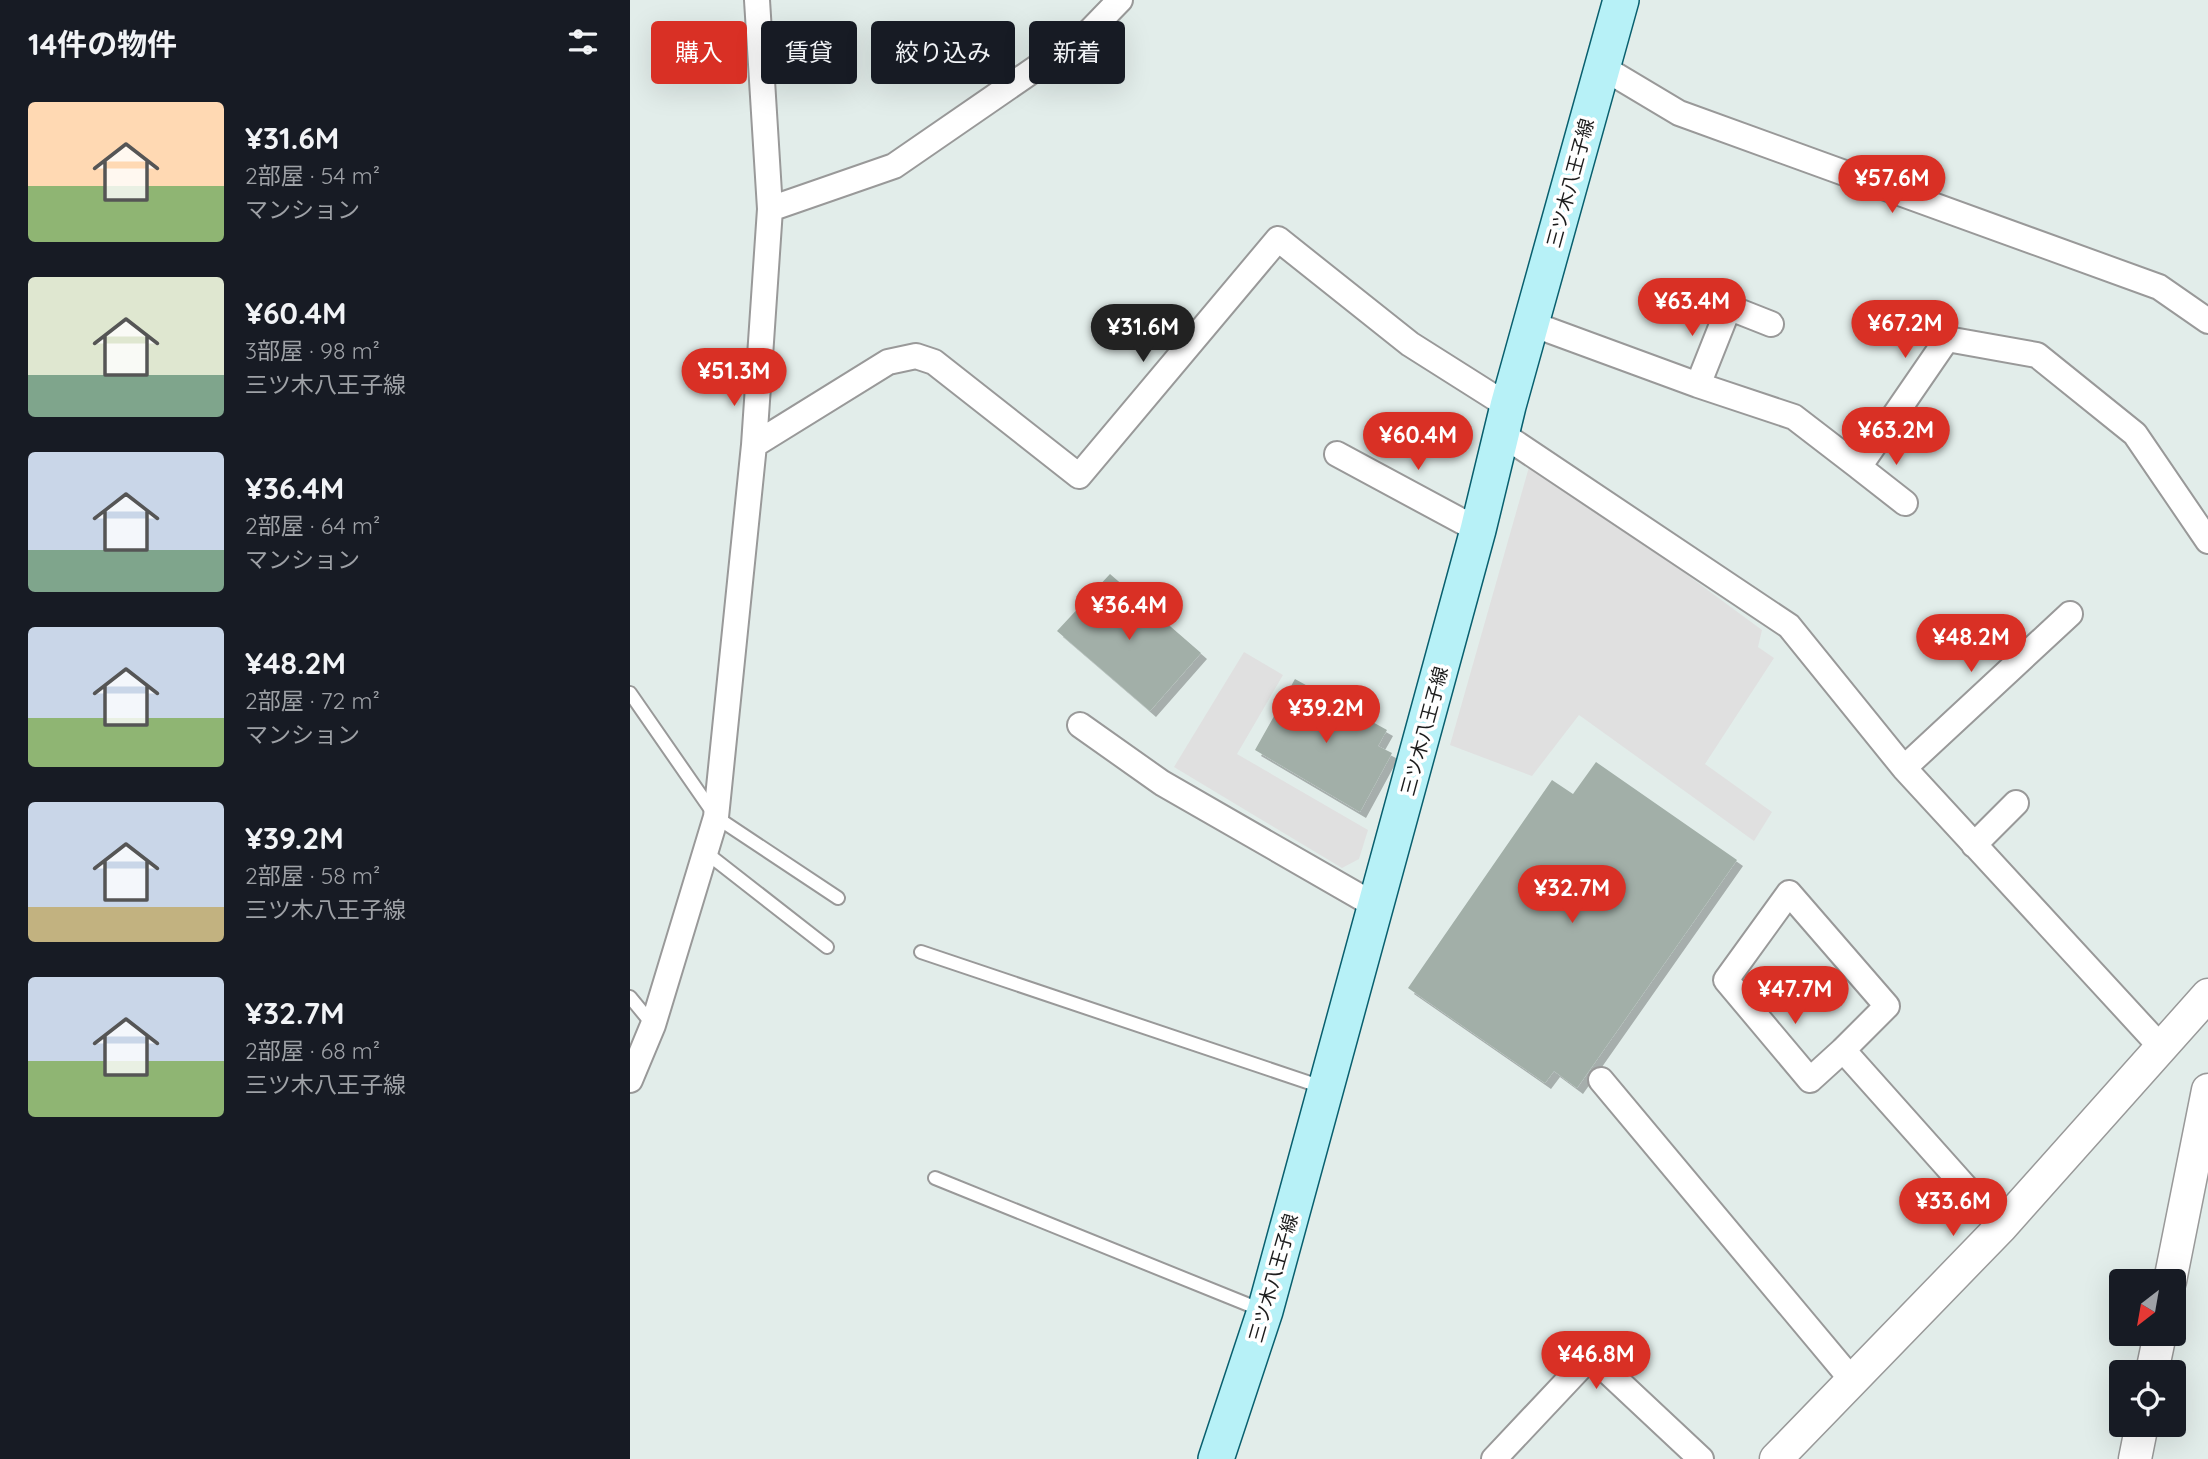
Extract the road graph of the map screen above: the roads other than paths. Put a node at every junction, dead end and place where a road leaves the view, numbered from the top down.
1 (757, 0) edge
2 (1120, 0) edge
3 (1621, 0) edge
4 (1602, 67) junction
5 (770, 209) junction
6 (1700, 296) dead end
7 (1729, 307) junction
8 (2208, 321) edge
9 (1532, 324) junction
10 (1771, 324) dead end
11 (1698, 385) junction
12 (1505, 420) junction
13 (754, 444) junction
14 (1337, 454) dead end
15 (1859, 467) junction
16 (1905, 503) dead end
17 (1478, 530) junction
18 (2208, 541) edge
19 (2070, 614) dead end
20 (630, 693) edge
21 (1080, 726) dead end
22 (1904, 768) junction
23 (2016, 803) dead end
24 (716, 817) junction
25 (1974, 845) junction
26 (704, 851) junction
27 (838, 898) dead end
28 (1376, 906) junction
29 (827, 947) dead end
30 (921, 952) dead end
31 (2208, 995) edge
32 (630, 997) edge
33 (653, 1026) junction
34 (2161, 1047) junction
35 (1843, 1050) junction
36 (630, 1080) edge
37 (1601, 1080) dead end
38 (1326, 1088) junction
39 (2208, 1090) edge
40 (935, 1178) dead end
41 (2001, 1227) junction
42 (2172, 1269) edge
43 (1265, 1311) junction
44 (1852, 1380) junction
45 (2139, 1437) edge
46 (1216, 1459) edge
47 (1494, 1459) edge
48 (1701, 1459) edge
49 (1776, 1459) edge
50 (2135, 1459) edge

1 - 5 street
2 - 5 street
3 - 4 main road, 三ツ木八王子線
4 - 8 street
4 - 9 main road, 三ツ木八王子線
5 - 13 street
6 - 7 street
7 - 10 street
7 - 11 street
9 - 11 street
9 - 12 main road, 三ツ木八王子線
11 - 15 street
12 - 13 street
12 - 17 main road, 三ツ木八王子線
12 - 22 street
13 - 24 street
14 - 17 street
15 - 16 street
15 - 18 street
17 - 28 main road, 三ツ木八王子線
19 - 22 street
20 - 24 lane
21 - 28 street
22 - 25 street
23 - 25 street
24 - 26 street
24 - 27 lane
25 - 34 street
26 - 29 lane
26 - 33 street
28 - 38 main road, 三ツ木八王子線
30 - 38 lane
31 - 34 street
32 - 33 lane
33 - 36 street
34 - 41 street
35 - 35 street
35 - 41 street
37 - 44 street
38 - 43 main road, 三ツ木八王子線
39 - 42 street
40 - 43 lane
41 - 44 street
43 - 46 main road, 三ツ木八王子線
44 - 49 street
45 - 50 street
47 - 48 street

